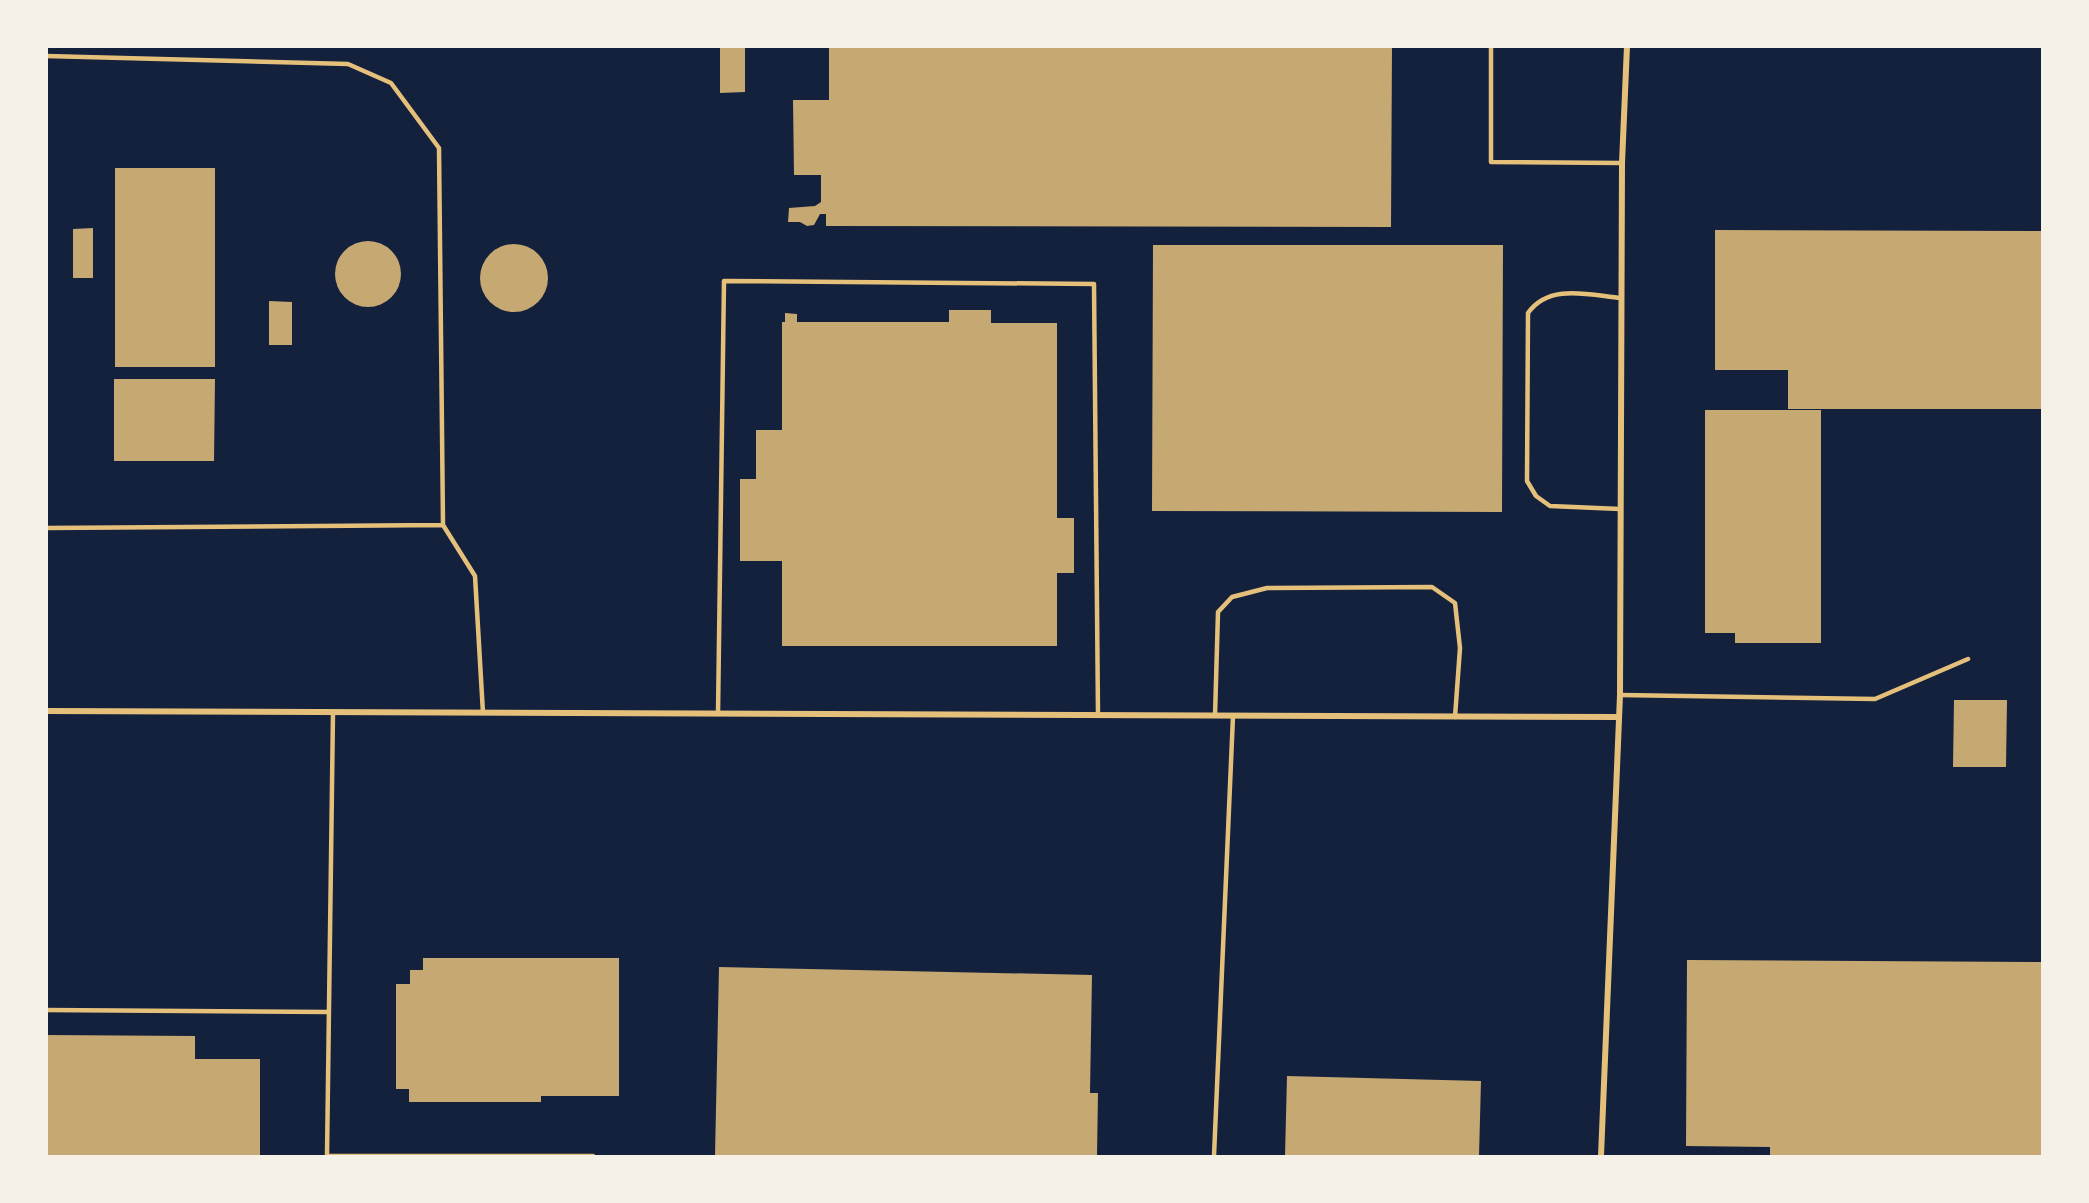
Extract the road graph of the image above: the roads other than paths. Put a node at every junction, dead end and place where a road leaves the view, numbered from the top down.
1 (1491, 46) edge
2 (1627, 46) edge
3 (46, 56) edge
4 (1622, 163) junction
5 (1621, 298) junction
6 (1620, 509) junction
7 (443, 525) junction
8 (46, 528) edge
9 (1968, 659) dead end
10 (1620, 695) junction
11 (46, 711) edge
12 (333, 712) junction
13 (483, 713) junction
14 (718, 714) junction
15 (1098, 715) junction
16 (1215, 716) junction
17 (1233, 716) junction
18 (1455, 717) junction
19 (1619, 717) junction
20 (46, 1010) edge
21 (329, 1012) junction
22 (327, 1156) edge
23 (593, 1156) edge
24 (1214, 1156) edge
25 (1600, 1156) edge

1 - 4 lane
2 - 4 street
3 - 7 lane
4 - 5 street
5 - 6 street
5 - 6 lane
6 - 10 street
7 - 8 lane
7 - 13 lane
9 - 10 lane
10 - 19 street
11 - 12 street
12 - 13 street
12 - 21 lane
13 - 14 street
14 - 15 street
14 - 15 lane
15 - 16 street
16 - 17 street
16 - 18 lane
17 - 18 street
17 - 24 lane
18 - 19 street
19 - 25 street
20 - 21 lane
21 - 22 lane
22 - 23 lane

